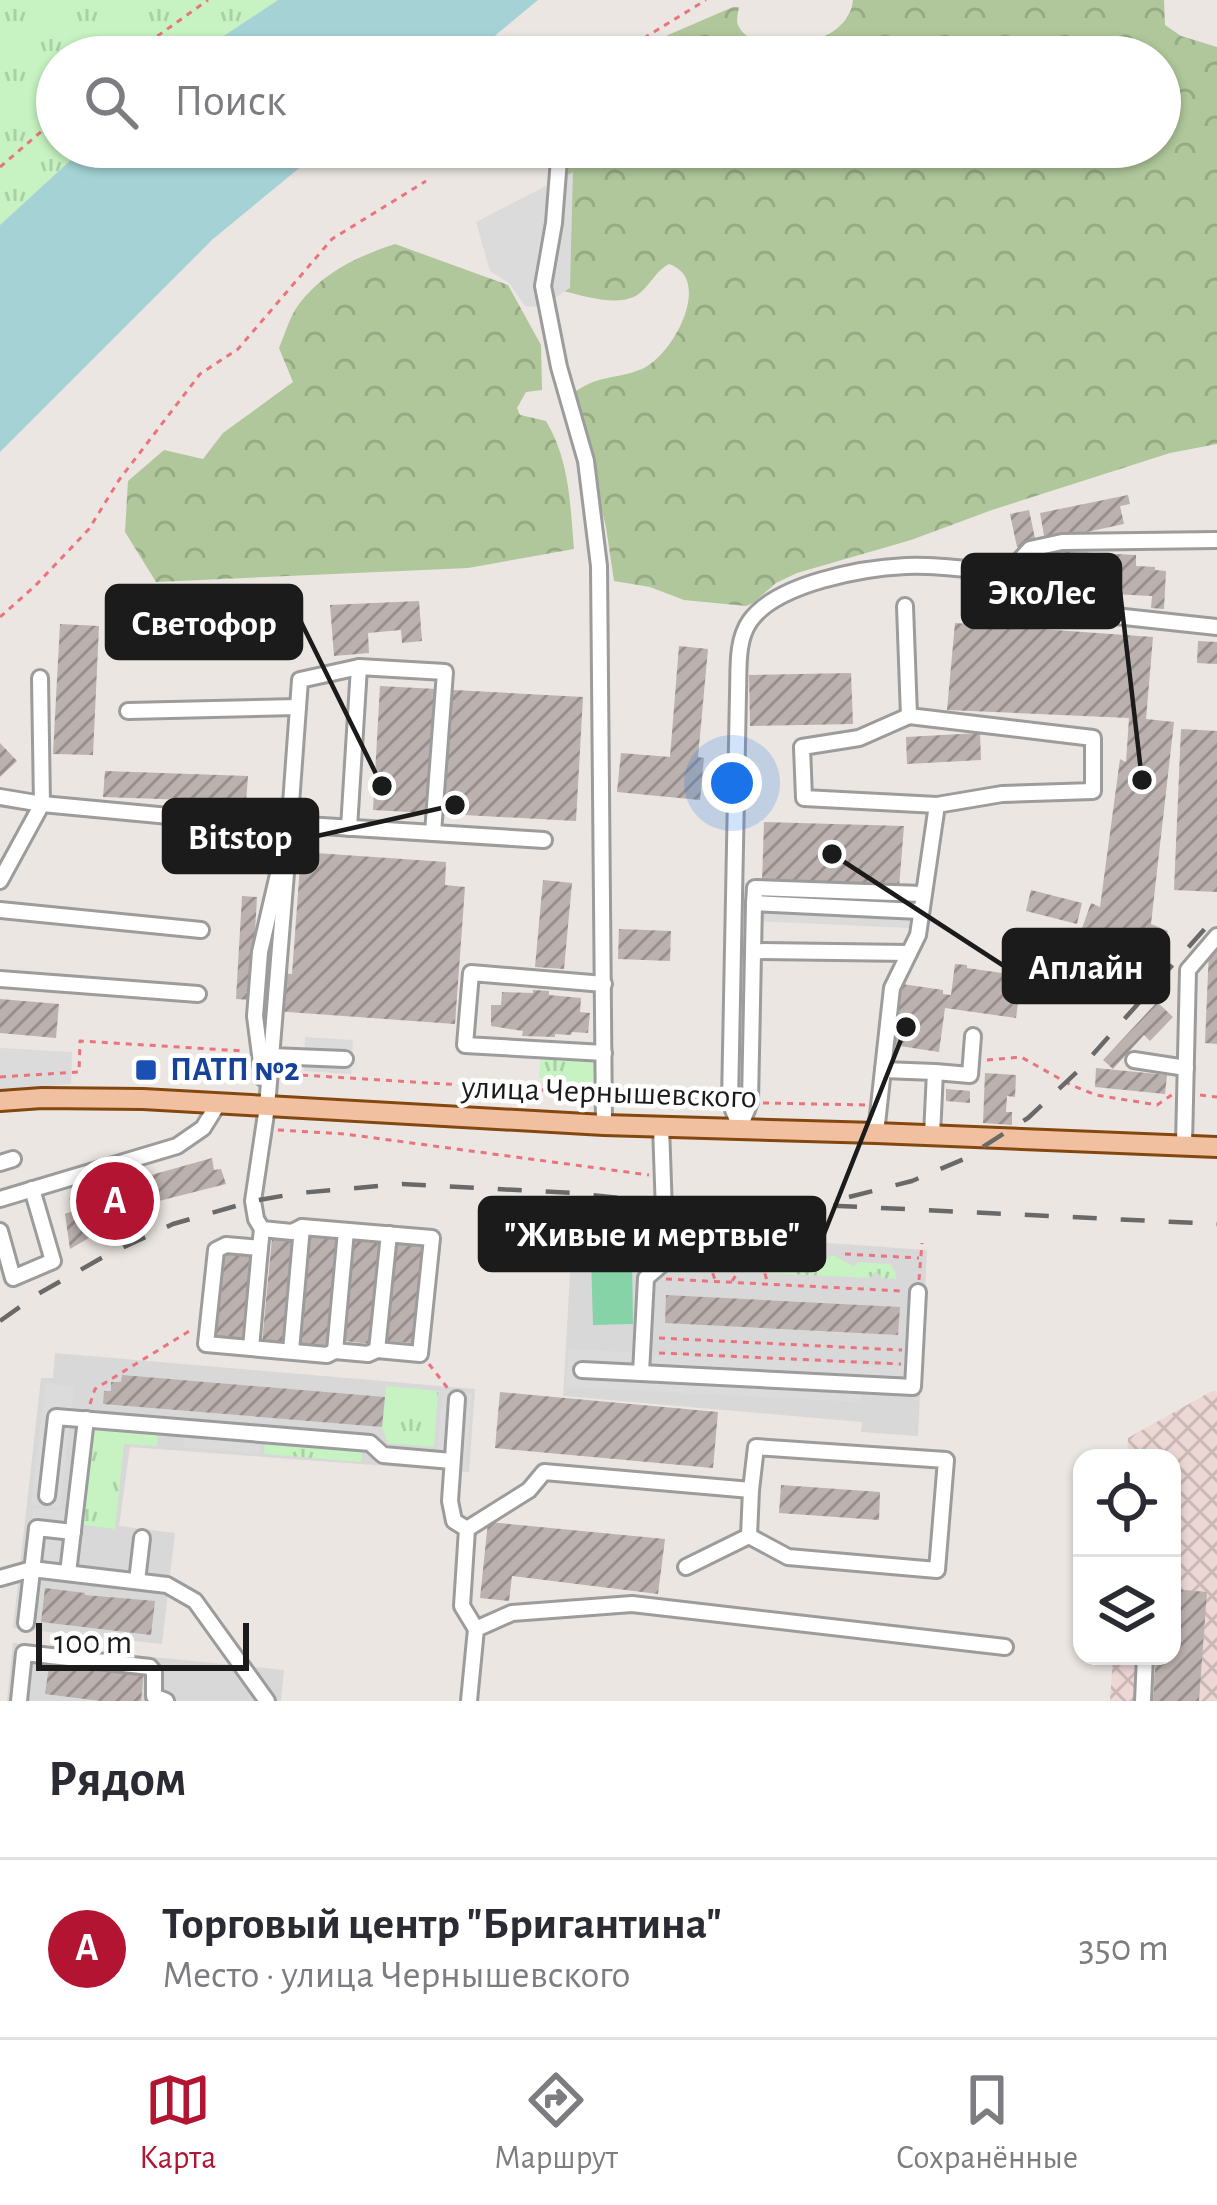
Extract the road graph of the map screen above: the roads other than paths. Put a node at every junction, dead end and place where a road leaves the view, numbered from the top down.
1 (558, 168) edge
2 (1217, 540) edge
3 (1008, 573) junction
4 (904, 606) dead end
5 (1217, 627) edge
6 (359, 668) junction
7 (40, 678) dead end
8 (298, 706) junction
9 (128, 711) dead end
10 (908, 716) junction
11 (0, 797) edge
12 (42, 804) junction
13 (937, 805) junction
14 (222, 821) dead end
15 (290, 824) junction
16 (349, 828) junction
17 (433, 833) junction
18 (544, 840) dead end
19 (0, 881) edge
20 (921, 903) junction
21 (0, 910) edge
22 (201, 930) dead end
23 (1217, 936) edge
24 (753, 951) junction
25 (909, 953) junction
26 (0, 979) edge
27 (604, 984) junction
28 (198, 994) dead end
29 (974, 1036) dead end
30 (604, 1053) junction
31 (267, 1057) junction
32 (345, 1059) dead end
33 (1134, 1060) dead end
34 (1186, 1068) junction
35 (883, 1070) junction
36 (935, 1072) junction
37 (0, 1102) edge
38 (218, 1104) junction
39 (267, 1107) junction
40 (604, 1125) junction
41 (661, 1126) junction
42 (740, 1128) junction
43 (876, 1132) junction
44 (932, 1135) junction
45 (1184, 1144) junction
46 (1217, 1148) edge
47 (32, 1189) junction
48 (0, 1199) edge
49 (302, 1228) junction
50 (262, 1229) junction
51 (0, 1231) edge
52 (346, 1231) junction
53 (389, 1234) junction
54 (260, 1248) junction
55 (918, 1292) road end
56 (250, 1348) junction
57 (377, 1350) junction
58 (335, 1351) junction
59 (291, 1352) junction
60 (582, 1370) dead end
61 (641, 1373) junction
62 (457, 1399) road end
63 (86, 1419) junction
64 (452, 1461) junction
65 (751, 1490) junction
66 (47, 1496) dead end
67 (466, 1529) junction
68 (73, 1532) junction
69 (749, 1536) junction
70 (142, 1538) dead end
71 (686, 1567) dead end
72 (32, 1569) junction
73 (68, 1573) junction
74 (0, 1578) edge
75 (137, 1581) junction
76 (26, 1623) dead end
77 (476, 1629) junction
78 (1004, 1647) dead end
79 (1145, 1665) edge
80 (19, 1701) edge
81 (166, 1701) edge
82 (267, 1701) edge
83 (469, 1701) edge
84 (1143, 1701) edge

1 - 27 street
2 - 3 street
3 - 5 street
3 - 42 street
4 - 10 street
6 - 8 street
6 - 16 street
6 - 17 street
7 - 12 street
8 - 9 street
8 - 15 street
10 - 13 street
10 - 13 street
11 - 12 street
12 - 14 street
12 - 19 street
13 - 20 street
15 - 16 street
15 - 31 street
16 - 17 street
17 - 18 street
20 - 24 street
20 - 25 street
21 - 22 street
23 - 34 street
24 - 25 street
24 - 42 street
25 - 35 street
26 - 28 street
27 - 30 street
27 - 30 street
29 - 36 street
30 - 40 street
31 - 32 street
31 - 39 street
33 - 34 street
34 - 45 street
35 - 36 street
35 - 43 street
36 - 44 street
37 - 38 main road, улица Чернышевского
38 - 39 main road, улица Чернышевского
38 - 47 street
39 - 40 main road, улица Чернышевского
39 - 50 street
40 - 41 main road, улица Чернышевского
41 - 42 main road, улица Чернышевского
41 - 61 street
42 - 43 main road, улица Чернышевского
43 - 44 main road, улица Чернышевского
44 - 45 main road, улица Чернышевского
45 - 46 main road, улица Чернышевского
47 - 48 street
47 - 51 street
49 - 50 street
49 - 52 street
49 - 59 street
50 - 54 street
52 - 53 street
52 - 58 street
53 - 57 street
53 - 57 street
54 - 56 street
54 - 56 street
55 - 61 street
56 - 59 street
57 - 58 street
58 - 59 street
60 - 61 street
62 - 64 street
63 - 64 street
63 - 66 street
63 - 68 street
64 - 67 street
65 - 67 street
65 - 69 street
65 - 69 street
67 - 77 street
68 - 72 street
68 - 73 street
69 - 71 street
70 - 75 street
72 - 73 street
72 - 74 street
72 - 76 street
73 - 75 street
75 - 82 street
77 - 78 street
77 - 83 street
79 - 84 street
80 - 81 street

